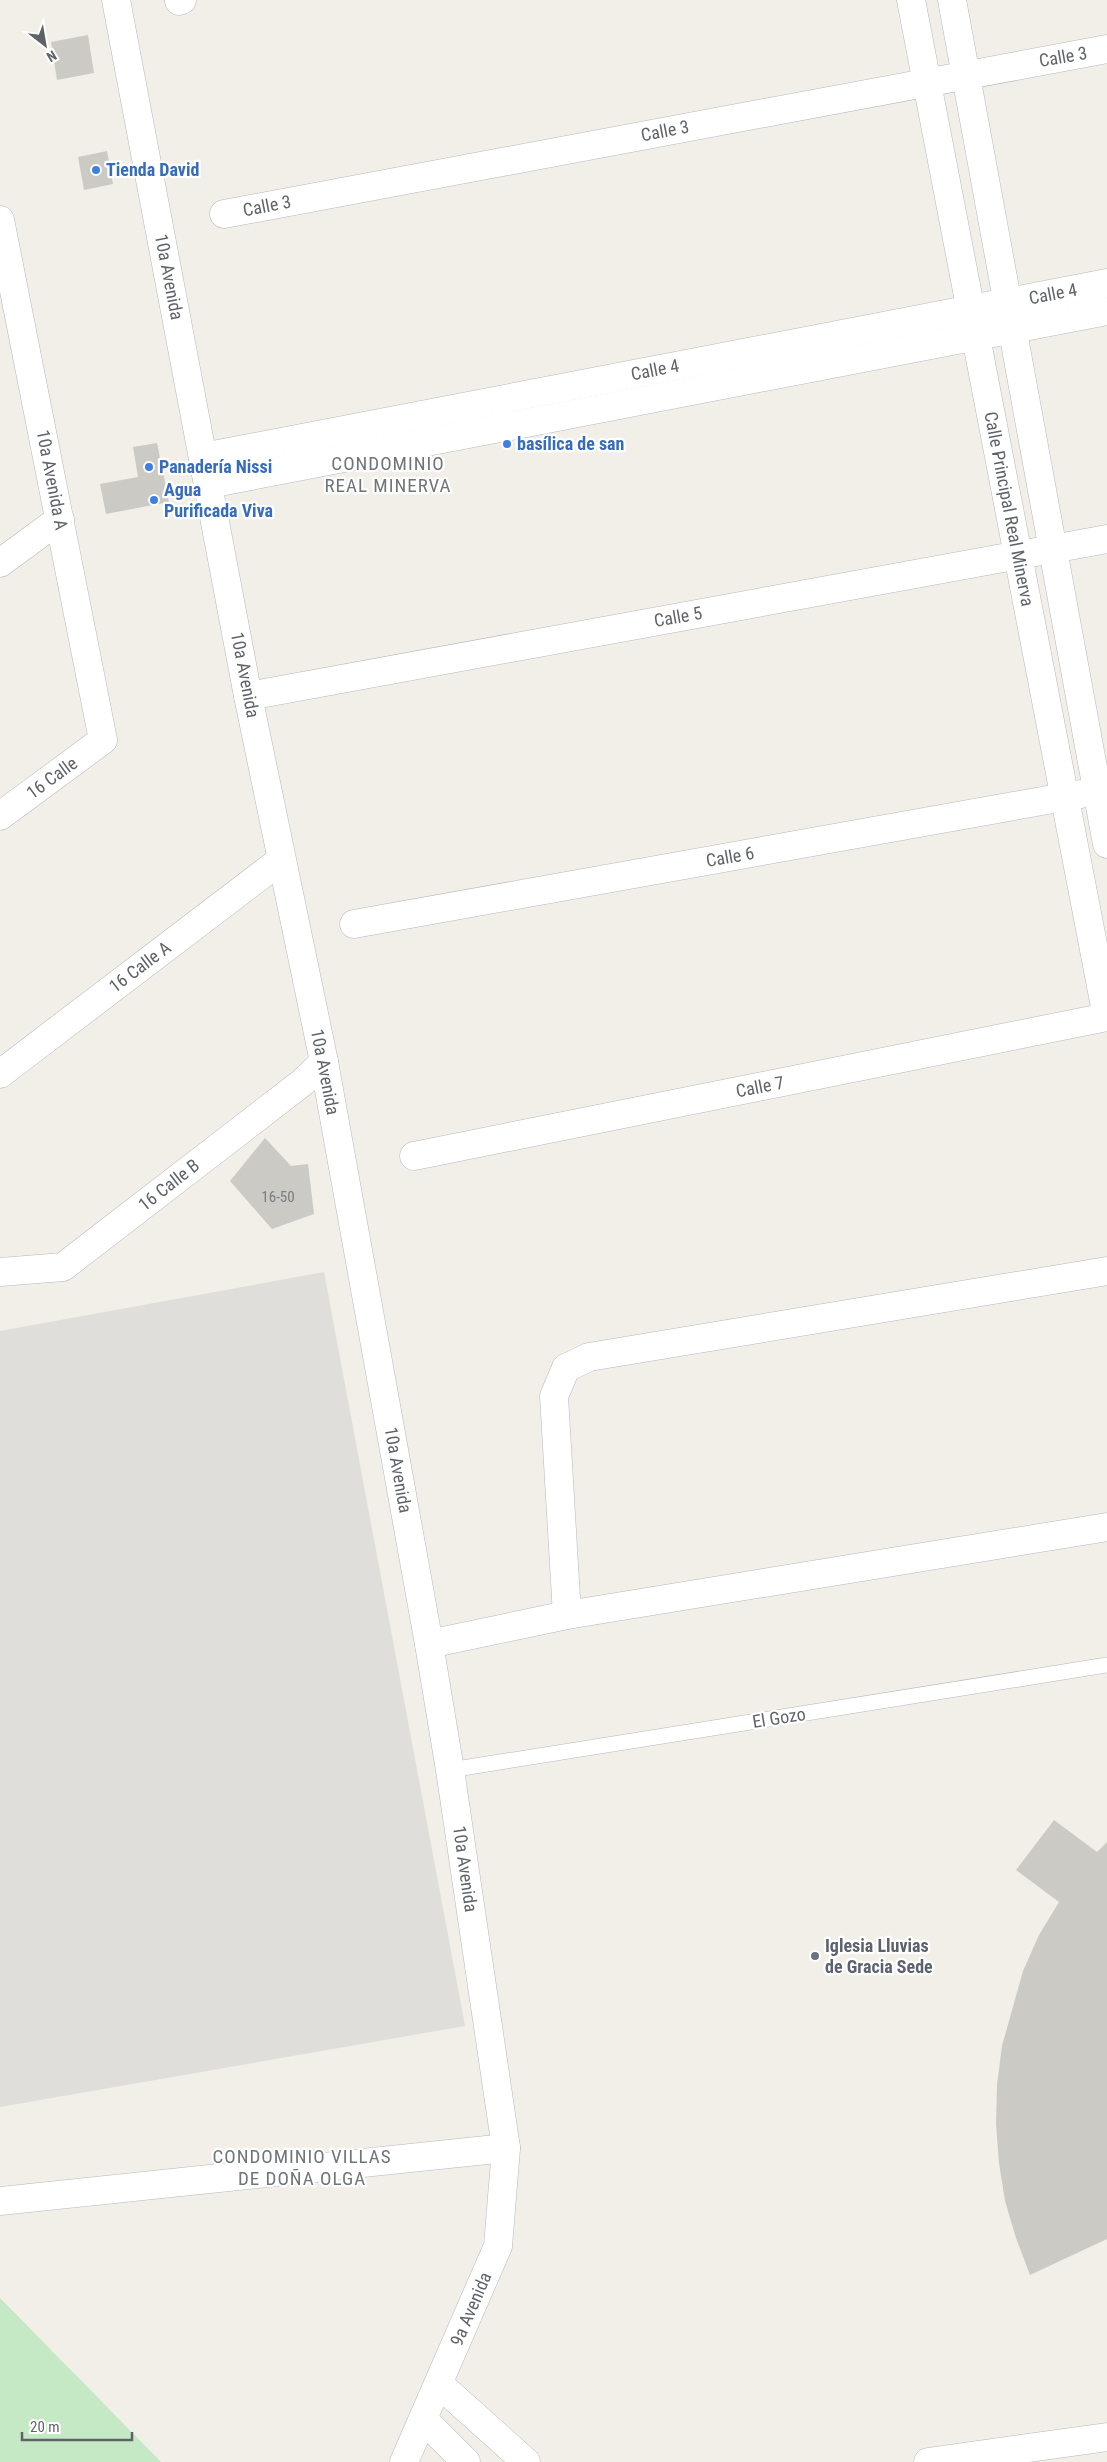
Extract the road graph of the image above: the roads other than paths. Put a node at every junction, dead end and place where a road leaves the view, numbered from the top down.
1 (116, 0) edge
2 (911, 0) edge
3 (952, 0) edge
4 (1107, 49) edge
5 (965, 74) junction
6 (927, 82) junction
7 (224, 214) dead end
8 (0, 220) edge
9 (4, 258) edge
10 (1107, 283) edge
11 (1007, 303) junction
12 (971, 310) junction
13 (1107, 311) edge
14 (1012, 329) junction
15 (975, 336) junction
16 (203, 457) junction
17 (209, 484) junction
18 (60, 519) junction
19 (1107, 539) edge
20 (1053, 549) junction
21 (1018, 555) junction
22 (0, 563) edge
23 (248, 696) junction
24 (104, 740) joint
25 (1102, 790) edge
26 (1064, 797) junction
27 (0, 816) edge
28 (1107, 844) edge
29 (281, 860) junction
30 (354, 924) dead end
31 (1107, 1017) edge
32 (324, 1062) junction
33 (0, 1074) edge
34 (414, 1156) dead end
35 (1107, 1271) edge
36 (0, 1272) edge
37 (1107, 1527) edge
38 (567, 1615) junction
39 (429, 1644) junction
40 (1107, 1666) edge
41 (450, 1770) junction
42 (506, 2148) junction
43 (0, 2202) edge
44 (438, 2384) junction
45 (423, 2419) junction
46 (1107, 2437) edge
47 (404, 2462) edge
48 (466, 2462) edge
49 (526, 2462) edge
50 (928, 2462) edge

1 - 16 street, 10a Avenida
2 - 6 street, Calle Principal Real Minerva
3 - 5 street, Calle Principal Real Minerva
4 - 5 street, Calle 3
5 - 6 street, Calle 3
5 - 11 street, Calle Principal Real Minerva
6 - 7 street, Calle 3
6 - 12 street, Calle Principal Real Minerva
8 - 9 street, 10a Avenida A
9 - 18 street, 10a Avenida A
10 - 11 street, Calle 4
11 - 12 street, Calle 4
11 - 14 street, Calle Principal Real Minerva
12 - 15 street, Calle Principal Real Minerva
12 - 16 street, Calle 4
13 - 14 street, Calle 4
14 - 15 street, Calle 4
14 - 20 street, Calle Principal Real Minerva
15 - 17 street, Calle 4
15 - 21 street, Calle Principal Real Minerva
16 - 17 street, 10a Avenida
17 - 23 street, 10a Avenida
18 - 22 street
18 - 24 street, 10a Avenida A
19 - 20 street, Calle 5
20 - 21 street, Calle 5
20 - 25 street, Calle Principal Real Minerva
21 - 23 street, Calle 5
21 - 26 street, Calle Principal Real Minerva
23 - 29 street, 10a Avenida
24 - 27 street, 16 Calle
25 - 26 street, Calle 6
25 - 28 street, Calle Principal Real Minerva
26 - 30 street, Calle 6
26 - 31 street, Calle Principal Real Minerva
29 - 32 street, 10a Avenida
29 - 33 street, 16 Calle A
31 - 34 street, Calle 7
32 - 36 street, 16 Calle B
32 - 39 street, 10a Avenida
35 - 38 street
37 - 38 street
38 - 39 street
39 - 41 street, 10a Avenida
40 - 41 lane, El Gozo
41 - 42 street, 10a Avenida
42 - 43 street
42 - 44 street, 9a Avenida
44 - 45 street, 9a Avenida
44 - 49 street
45 - 47 street, 9a Avenida
45 - 48 street
46 - 50 street

